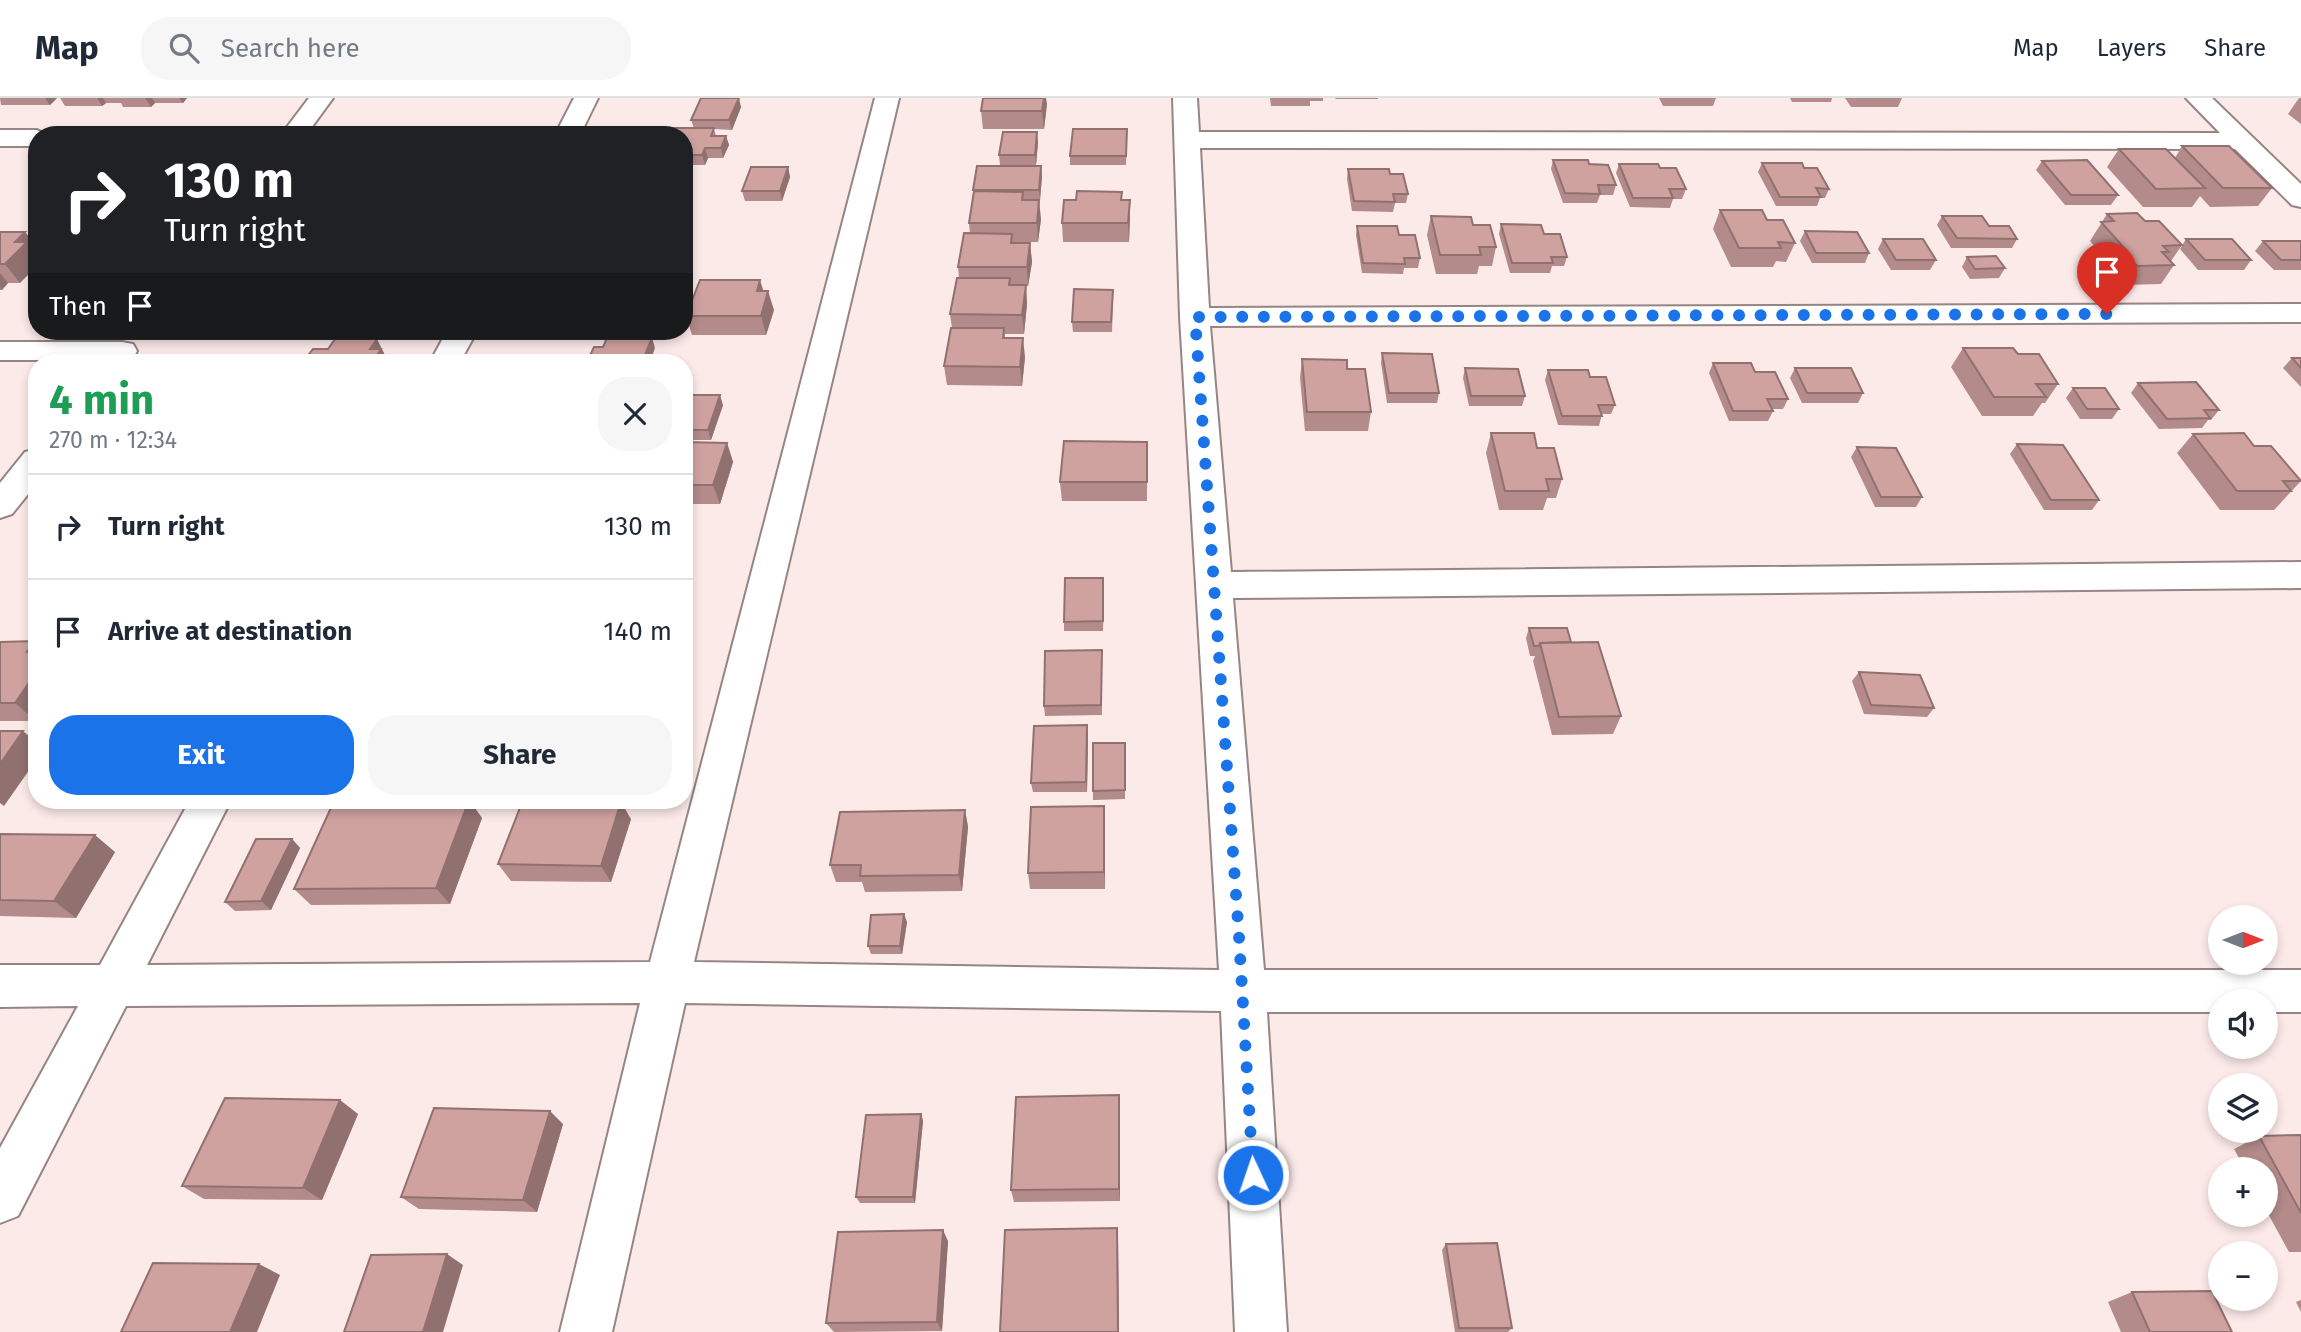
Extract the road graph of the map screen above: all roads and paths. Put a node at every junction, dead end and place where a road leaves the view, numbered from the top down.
1 (321, 98) edge
2 (586, 98) edge
3 (887, 98) edge
4 (1185, 98) edge
5 (2198, 98) edge
6 (300, 126) edge
7 (571, 126) edge
8 (0, 138) edge
9 (28, 138) edge
10 (1188, 140) junction
11 (2242, 141) junction
12 (2301, 199) edge
13 (2301, 313) edge
14 (1195, 317) junction
15 (125, 348) edge
16 (0, 351) edge
17 (28, 471) edge
18 (0, 506) edge
19 (2301, 575) edge
20 (1215, 585) junction
21 (206, 809) edge
22 (667, 982) junction
23 (0, 986) edge
24 (112, 986) junction
25 (1243, 991) junction
26 (2301, 991) edge
27 (0, 1198) edge
28 (586, 1332) edge
29 (1261, 1332) edge

1 - 6 street
2 - 7 street
3 - 22 street
4 - 10 street
5 - 11 street
8 - 9 street
10 - 11 street
10 - 14 street
11 - 12 street
13 - 14 street
14 - 20 street
15 - 16 street
17 - 18 street
19 - 20 street
20 - 25 street
21 - 24 street
22 - 24 street
22 - 25 street
22 - 28 street
23 - 24 street
24 - 27 street
25 - 26 street
25 - 29 street

